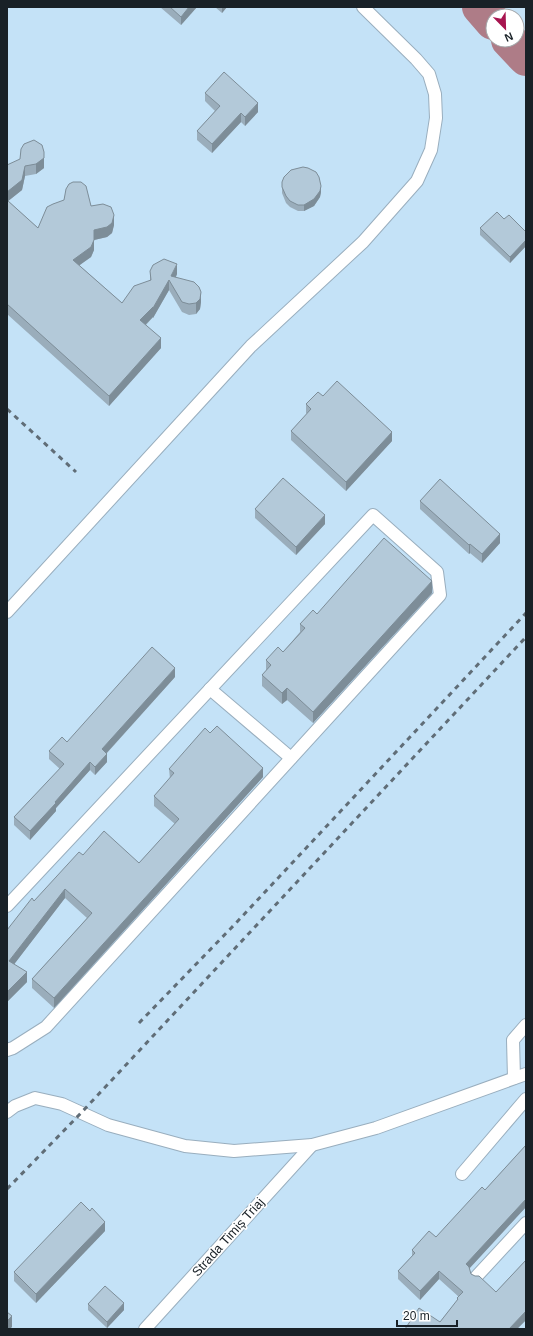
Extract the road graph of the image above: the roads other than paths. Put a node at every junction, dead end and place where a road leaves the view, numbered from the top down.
1 (363, 7) edge
2 (7, 612) edge
3 (210, 689) junction
4 (291, 758) junction
5 (7, 906) edge
6 (526, 1025) edge
7 (7, 1050) edge
8 (526, 1074) edge
9 (514, 1078) junction
10 (526, 1099) edge
11 (7, 1112) edge
12 (312, 1145) junction
13 (462, 1174) dead end
14 (526, 1223) edge
15 (476, 1277) edge
16 (145, 1329) edge

1 - 2 lane
3 - 4 lane
3 - 4 lane
3 - 5 lane
4 - 7 lane
6 - 9 lane
8 - 9 lane
9 - 12 lane
10 - 13 lane
11 - 12 lane
12 - 16 lane, Strada Timiș Triaj
14 - 15 lane

